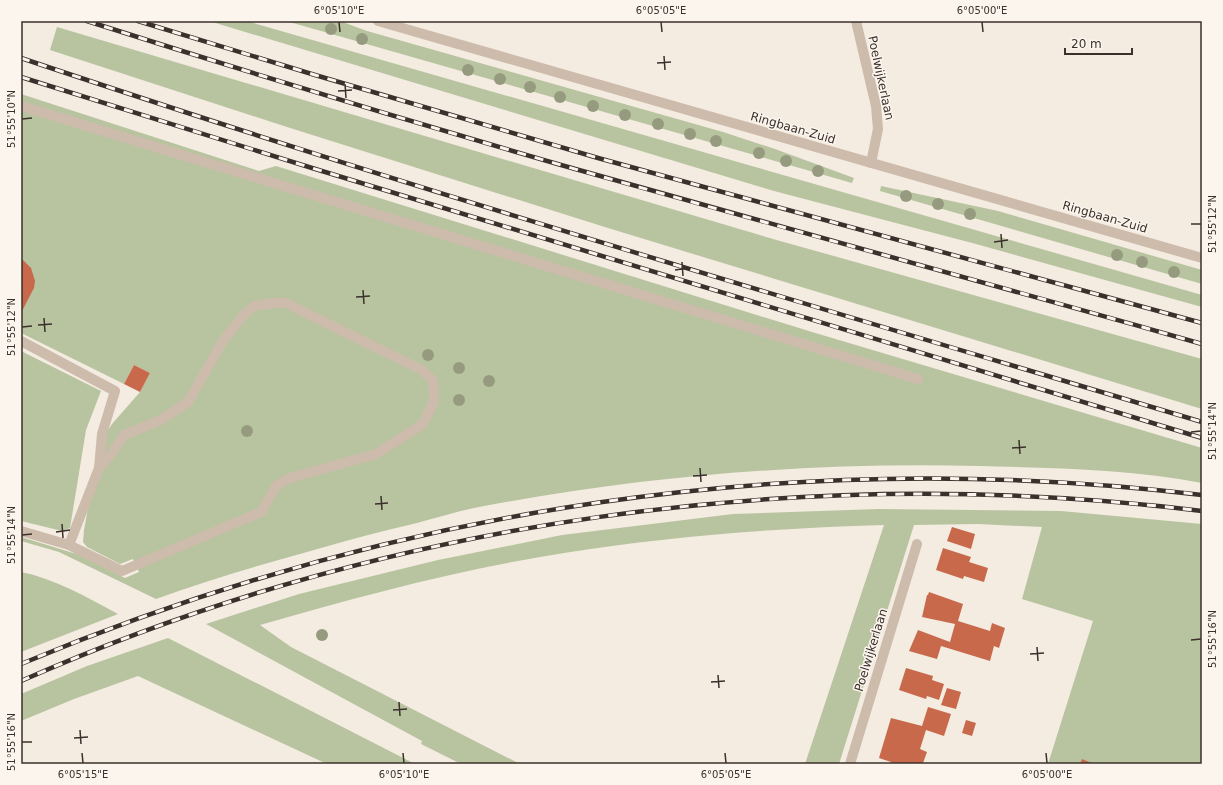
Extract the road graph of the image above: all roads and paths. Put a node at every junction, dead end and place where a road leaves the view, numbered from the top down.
1 (378, 21) edge
2 (856, 21) edge
3 (21, 106) edge
4 (871, 163) junction
5 (1202, 258) edge
6 (21, 341) edge
7 (918, 379) dead end
8 (99, 468) junction
9 (21, 531) edge
10 (918, 544) dead end
11 (69, 545) junction
12 (850, 764) edge

1 - 4 street, Ringbaan-Zuid
2 - 4 street, Poelwijkerlaan
3 - 7 street
4 - 5 street, Ringbaan-Zuid
6 - 8 street
8 - 11 street
8 - 11 street
9 - 11 street
10 - 12 street, Poelwijkerlaan

